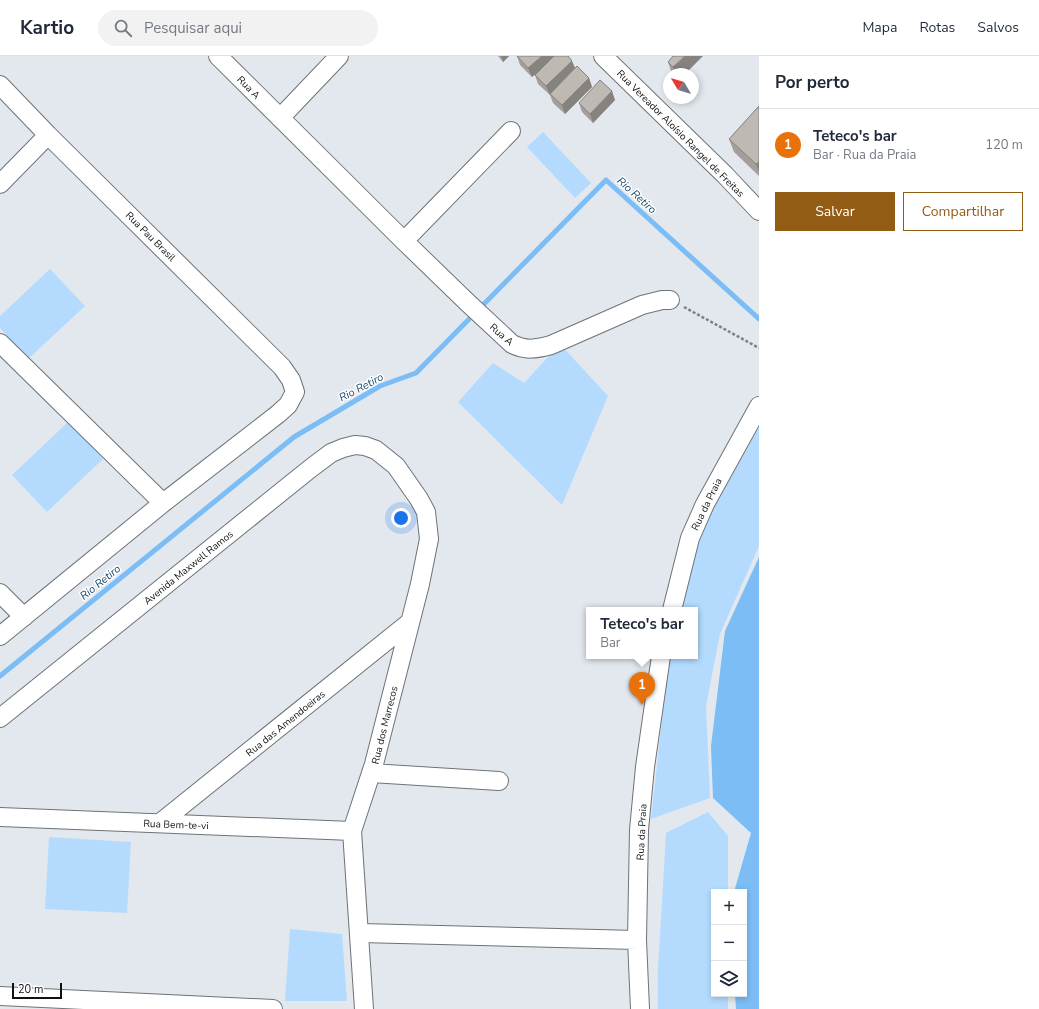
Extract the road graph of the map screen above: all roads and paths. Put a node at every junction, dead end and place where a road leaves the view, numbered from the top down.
1 (218, 56) edge
2 (339, 56) edge
3 (603, 56) edge
4 (0, 85) edge
5 (280, 118) junction
6 (511, 131) dead end
7 (48, 134) junction
8 (0, 184) edge
9 (759, 211) edge
10 (404, 241) junction
11 (670, 300) joint
12 (0, 343) edge
13 (759, 348) edge
14 (759, 406) edge
15 (384, 456) joint
16 (164, 503) junction
17 (0, 593) edge
18 (673, 607) edge
19 (24, 617) junction
20 (410, 622) junction
21 (0, 636) edge
22 (661, 659) edge
23 (0, 718) edge
24 (371, 773) junction
25 (499, 781) dead end
26 (0, 817) edge
27 (160, 823) junction
28 (352, 830) junction
29 (360, 933) junction
30 (637, 940) junction
31 (0, 996) edge
32 (273, 1009) edge
33 (364, 1009) edge
34 (640, 1009) edge

1 - 5 street, Rua A
2 - 5 street
3 - 9 street, Rua Vereador Aloísio Rangel de Freitas
4 - 7 street, Rua Pau Brasil
5 - 10 street, Rua A
6 - 10 street
7 - 8 street
7 - 16 street, Rua Pau Brasil
10 - 11 street, Rua A
11 - 13 path
12 - 16 street
14 - 18 street, Rua da Praia
15 - 20 street, Rua dos Marrecos
15 - 23 street, Avenida Maxwell Ramos
16 - 19 street
17 - 19 street
19 - 21 street
20 - 24 street, Rua dos Marrecos
20 - 27 street, Rua das Amendoeiras
22 - 30 street, Rua da Praia
24 - 25 street
24 - 28 street, Rua dos Marrecos
26 - 27 street, Rua Bem-te-vi
27 - 28 street, Rua Bem-te-vi
28 - 29 street, Rua dos Marrecos
29 - 30 street
29 - 33 street, Rua dos Marrecos
30 - 34 street, Rua da Praia
31 - 32 street

